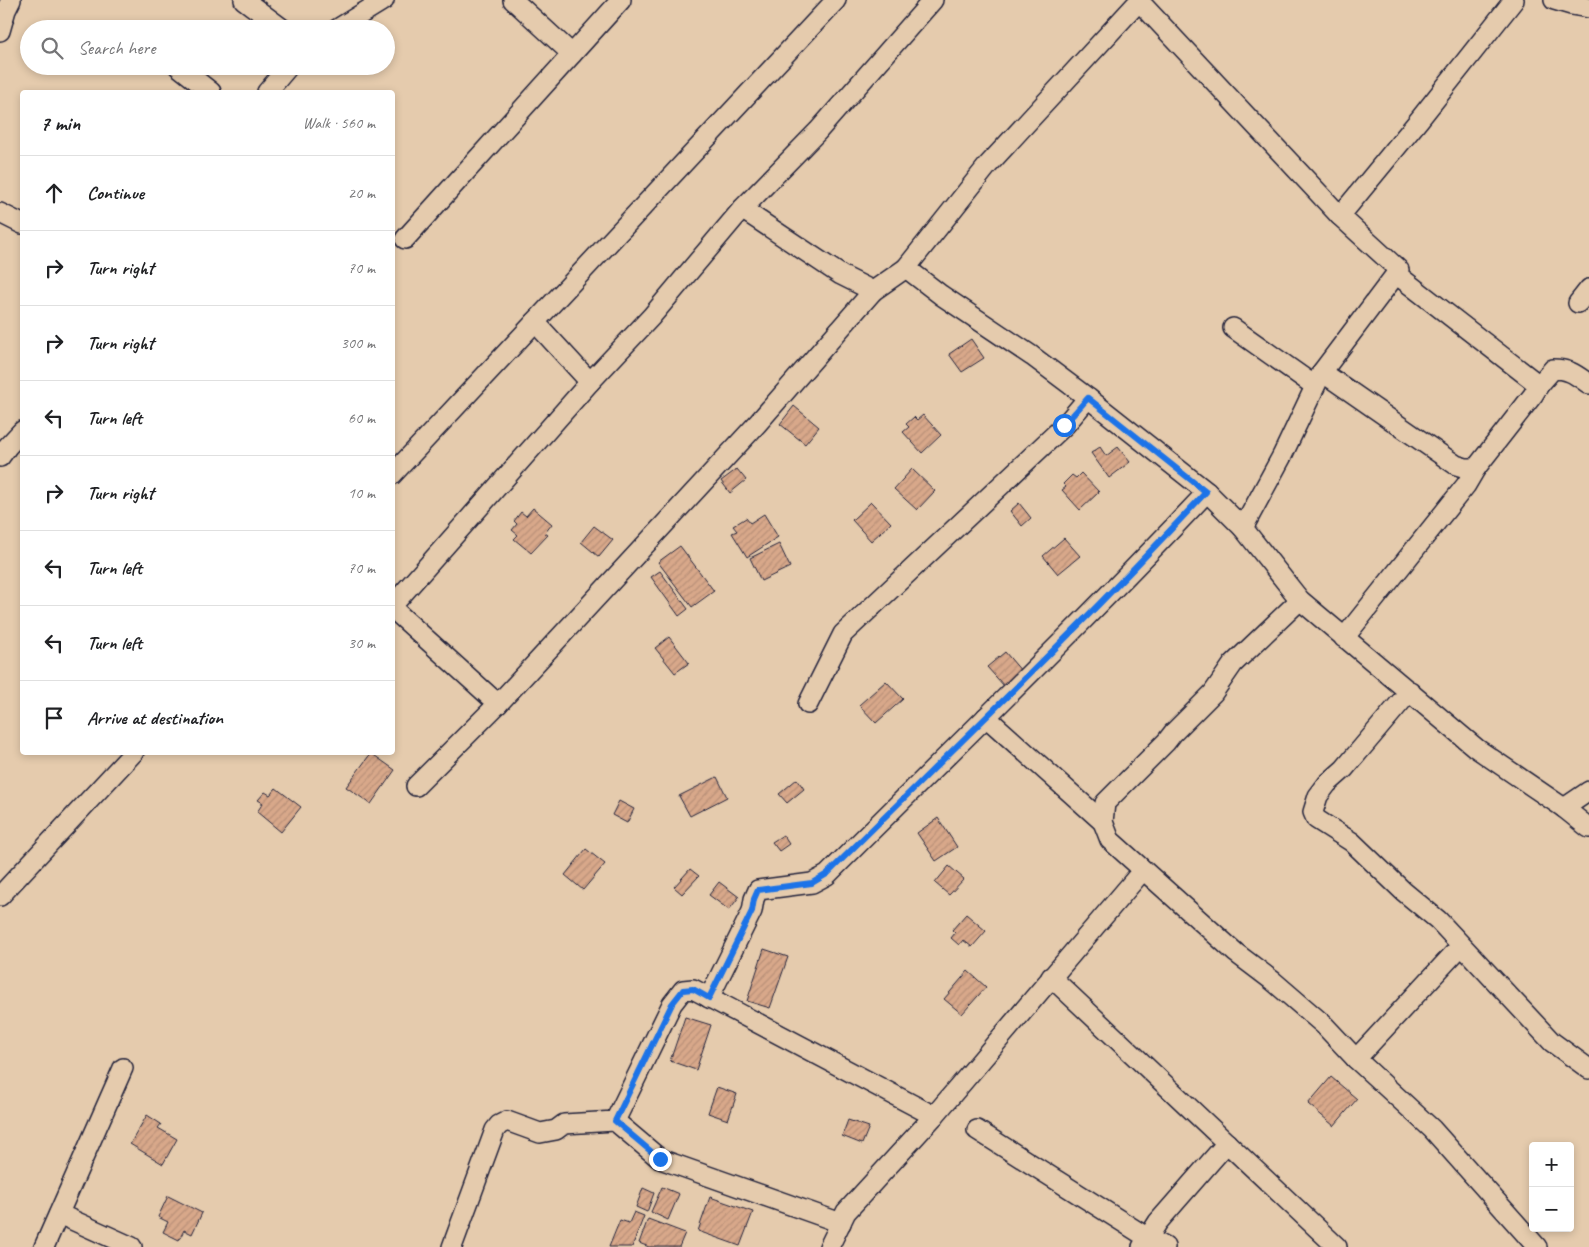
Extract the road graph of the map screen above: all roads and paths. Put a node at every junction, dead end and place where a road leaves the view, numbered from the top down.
1 (11, 0) edge
2 (244, 0) edge
3 (384, 0) edge
4 (513, 0) edge
5 (621, 0) edge
6 (836, 0) edge
7 (933, 0) edge
8 (1514, 0) edge
9 (1554, 0) edge
10 (1140, 1) edge
11 (1589, 8) edge
12 (271, 20) edge
13 (352, 20) edge
14 (0, 31) edge
15 (572, 54) junction
16 (189, 75) edge
17 (281, 75) edge
18 (208, 90) edge
19 (269, 90) edge
20 (742, 209) junction
21 (0, 213) edge
22 (1340, 216) junction
23 (20, 223) edge
24 (406, 239) dead end
25 (906, 268) junction
26 (1396, 274) junction
27 (873, 291) junction
28 (535, 322) junction
29 (1233, 328) dead end
30 (1319, 379) junction
31 (590, 382) junction
32 (1589, 384) edge
33 (1539, 385) junction
34 (1088, 398) junction
35 (20, 433) edge
36 (0, 457) edge
37 (395, 467) edge
38 (1476, 468) junction
39 (1206, 492) junction
40 (1243, 528) junction
41 (1300, 600) junction
42 (395, 604) edge
43 (395, 610) edge
44 (1344, 638) junction
45 (1410, 691) junction
46 (498, 704) junction
47 (808, 704) dead end
48 (986, 717) junction
49 (131, 755) edge
50 (416, 786) dead end
51 (1589, 791) edge
52 (1564, 808) junction
53 (1103, 822) junction
54 (1589, 828) edge
55 (1143, 870) junction
56 (0, 896) edge
57 (1461, 946) junction
58 (1051, 977) junction
59 (709, 998) junction
60 (1356, 1059) junction
61 (123, 1068) dead end
62 (1589, 1069) edge
63 (934, 1116) junction
64 (615, 1121) junction
65 (977, 1130) dead end
66 (1227, 1143) junction
67 (59, 1214) junction
68 (841, 1223) junction
69 (1145, 1243) edge
70 (44, 1247) edge
71 (132, 1247) edge
72 (452, 1247) edge
73 (830, 1247) edge
74 (1166, 1247) edge
75 (1337, 1247) edge
76 (1537, 1247) edge

1 - 14 street
2 - 12 street
3 - 13 street
4 - 15 street
5 - 15 street
6 - 28 street
7 - 20 street
8 - 22 street
9 - 11 street
10 - 22 street
10 - 25 street
15 - 24 street
16 - 18 street
17 - 19 street
20 - 27 street
20 - 31 street
21 - 23 street
22 - 26 street
25 - 27 street
25 - 34 street
26 - 30 street
26 - 33 street
27 - 46 street
28 - 31 street
28 - 37 street
29 - 30 street
30 - 38 street
30 - 40 street
31 - 42 street
32 - 33 street
33 - 38 street
34 - 39 street
34 - 47 street
35 - 36 street
38 - 44 street
39 - 40 street
39 - 48 street
40 - 41 street
41 - 44 street
41 - 53 street
43 - 46 street
44 - 45 street
45 - 52 street
45 - 57 street
46 - 50 street
48 - 53 street
48 - 59 street
49 - 56 street
51 - 52 street
52 - 54 street
53 - 55 street
55 - 58 street
55 - 60 street
57 - 60 street
57 - 62 street
58 - 63 street
58 - 66 street
59 - 63 street
59 - 64 street
60 - 76 street
61 - 67 street
63 - 68 street
64 - 68 street
64 - 72 street
65 - 69 street
66 - 69 street
66 - 75 street
67 - 70 street
67 - 71 street
68 - 73 street
69 - 74 street

